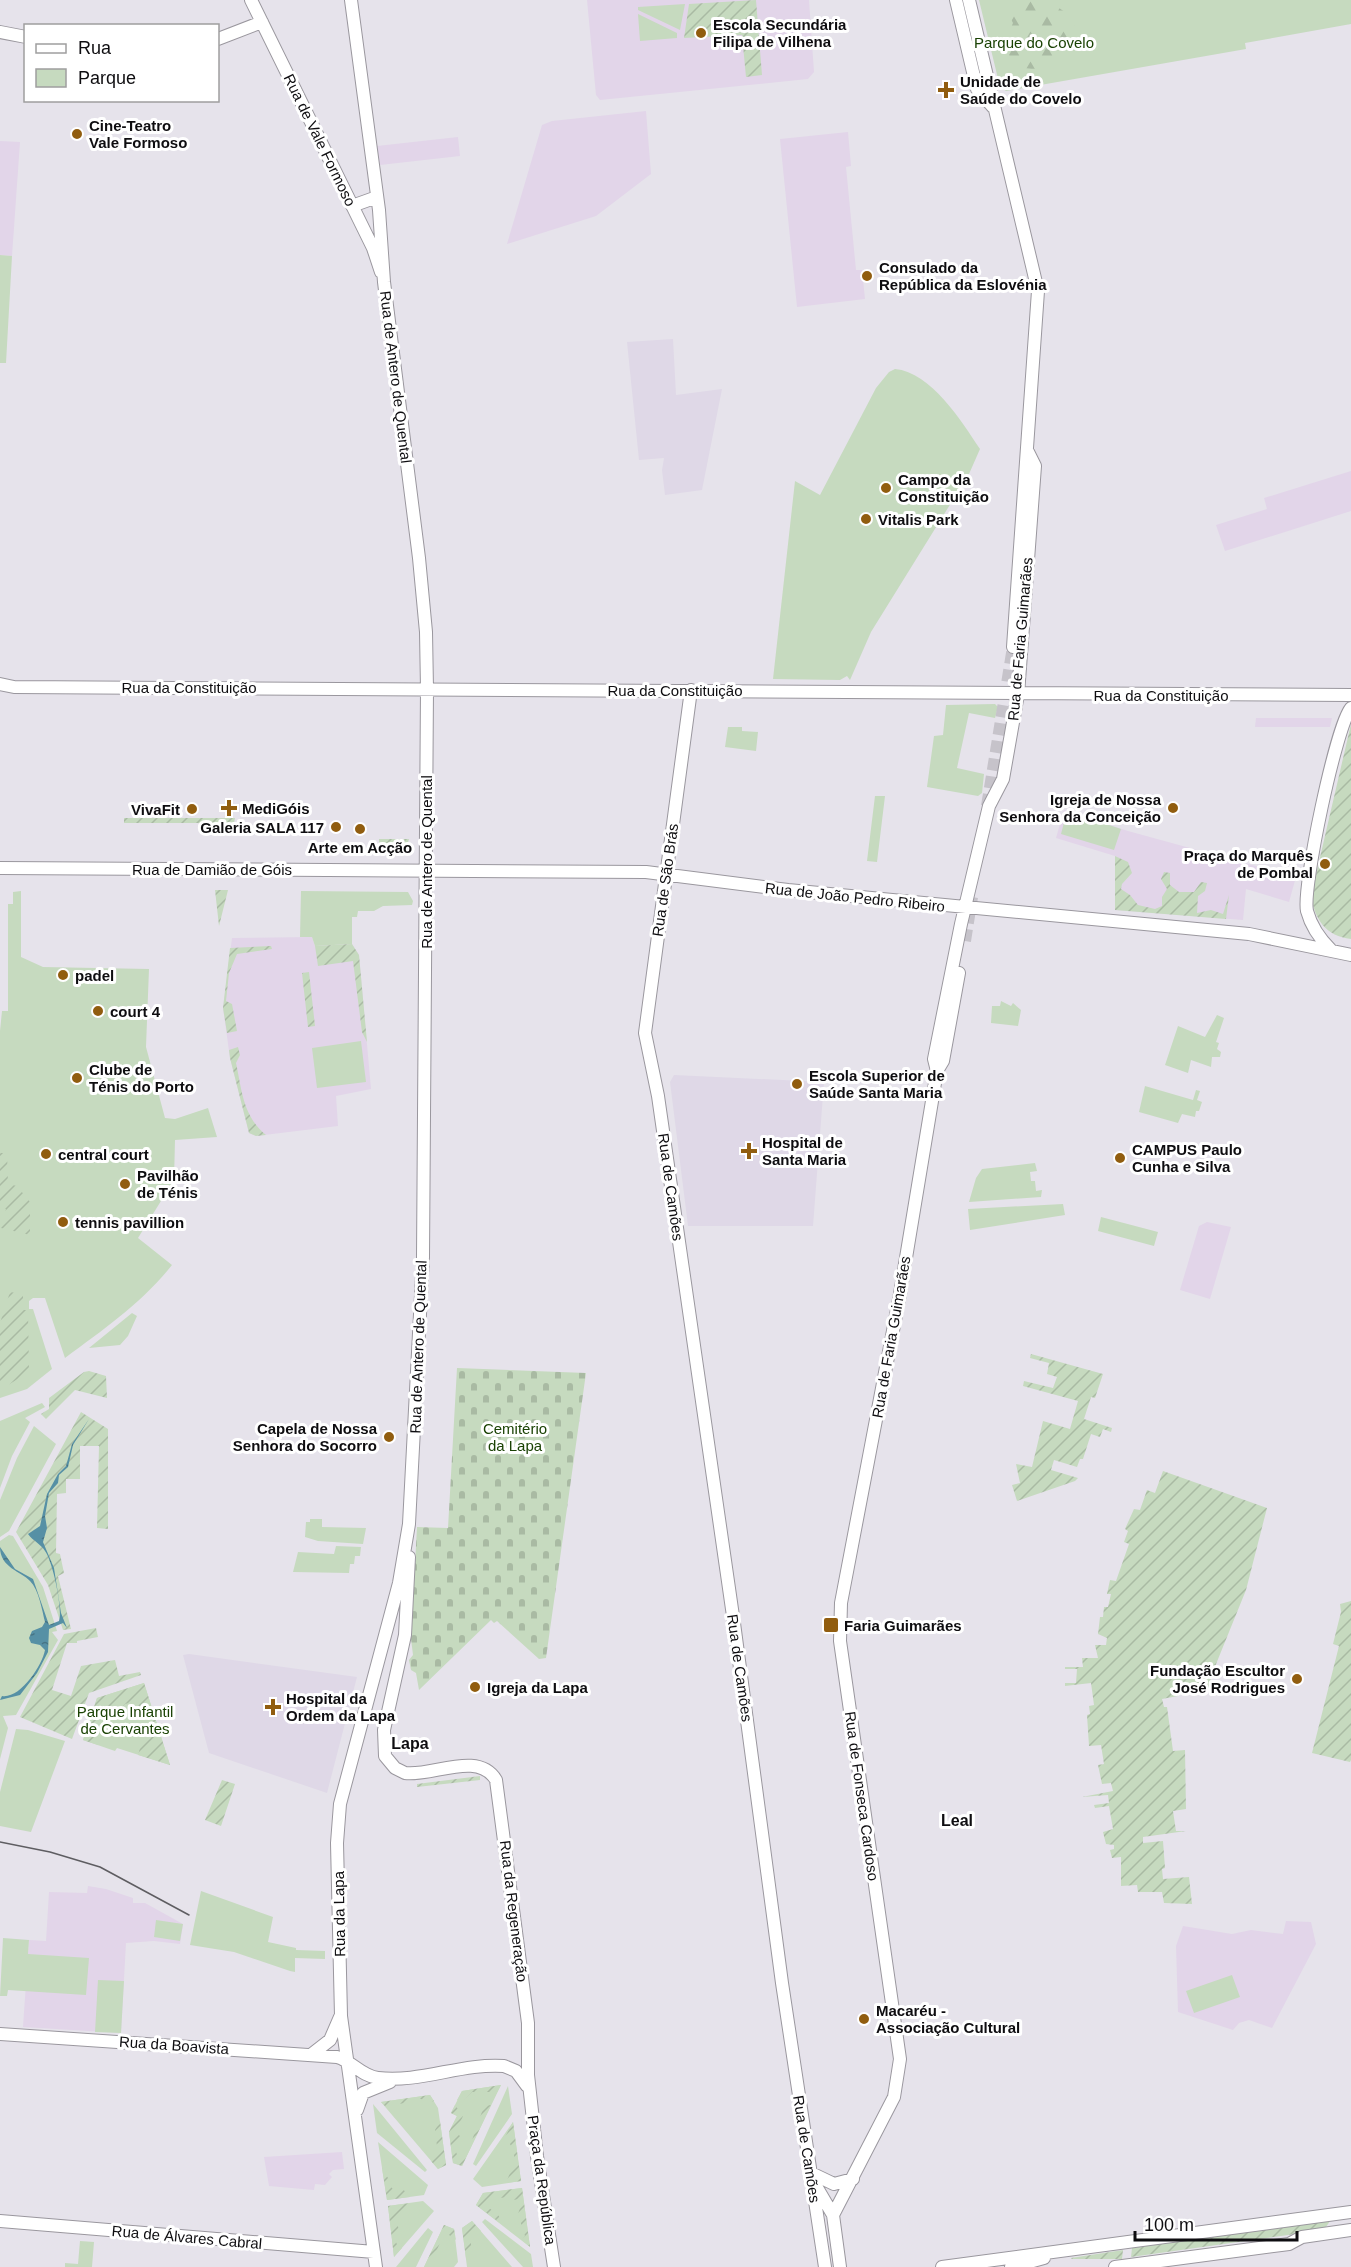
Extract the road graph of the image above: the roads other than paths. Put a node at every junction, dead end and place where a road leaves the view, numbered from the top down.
1 (251, 0) edge
2 (351, 0) edge
3 (956, 0) edge
4 (969, 0) edge
5 (262, 22) junction
6 (0, 32) edge
7 (24, 37) edge
8 (219, 39) edge
9 (993, 107) junction
10 (377, 197) junction
11 (352, 207) junction
12 (384, 282) junction
13 (1026, 450) junction
14 (1013, 647) tunnel mouth
15 (0, 684) edge
16 (427, 689) junction
17 (691, 690) junction
18 (1017, 694) junction
19 (1351, 695) edge
20 (1351, 708) edge
21 (0, 868) edge
22 (425, 870) junction
23 (665, 874) junction
24 (964, 908) junction
25 (965, 941) tunnel mouth
26 (1331, 950) junction
27 (1350, 954) edge
28 (654, 1069) joint
29 (937, 1071) junction
30 (408, 1529) junction
31 (841, 1602) joint
32 (389, 1615) junction
33 (407, 1616) junction
34 (367, 1708) junction
35 (387, 1713) junction
36 (499, 1792) joint
37 (341, 2016) junction
38 (528, 2031) joint
39 (0, 2034) edge
40 (312, 2054) junction
41 (348, 2061) junction
42 (413, 2077) junction
43 (530, 2093) junction
44 (356, 2123) junction
45 (811, 2176) junction
46 (853, 2179) junction
47 (1351, 2212) edge
48 (833, 2215) junction
49 (0, 2221) edge
50 (1351, 2230) edge
51 (374, 2252) junction
52 (1054, 2254) junction
53 (1024, 2265) junction
54 (376, 2267) edge
55 (554, 2267) edge
56 (825, 2267) edge
57 (840, 2267) edge
58 (942, 2267) edge
59 (1011, 2267) edge
60 (1042, 2267) edge
61 (1115, 2267) edge

1 - 5 main road, Rua de Vale Formoso
2 - 10 main road, Rua de Antero de Quental
3 - 9 main road, Rua de Faria Guimarães
4 - 9 main road, Rua de Faria Guimarães
5 - 8 main road
5 - 11 main road, Rua de Vale Formoso
6 - 7 main road
9 - 13 main road, Rua de Faria Guimarães
10 - 11 main road
10 - 12 main road, Rua de Antero de Quental
11 - 12 main road, Rua de Vale Formoso
12 - 16 main road, Rua de Antero de Quental
13 - 14 main road, Rua de Faria Guimarães
13 - 18 main road, Rua de Faria Guimarães
15 - 16 main road, Rua da Constituição
16 - 17 main road, Rua da Constituição
16 - 22 main road, Rua de Antero de Quental
17 - 18 main road, Rua da Constituição
17 - 23 main road, Rua de São Brás
18 - 19 main road, Rua da Constituição
18 - 24 main road, Rua de Faria Guimarães
20 - 26 main road
21 - 22 main road, Rua de Damião de Góis
22 - 23 main road, Rua de João Pedro Ribeiro
22 - 30 main road, Rua de Antero de Quental
23 - 24 main road, Rua de João Pedro Ribeiro
23 - 28 main road, Rua de São Brás
24 - 26 main road, Rua de João Pedro Ribeiro
24 - 29 main road, Rua de Faria Guimarães
25 - 29 main road, Rua de Faria Guimarães
26 - 27 main road
28 - 45 main road, Rua de Camões
29 - 31 main road, Rua de Faria Guimarães
30 - 32 main road, Rua de Antero de Quental
30 - 33 main road, Rua de Antero de Quental
31 - 46 main road, Rua de Fonseca Cardoso
32 - 33 main road
32 - 34 main road, Rua de Antero de Quental
33 - 35 main road, Rua de Antero de Quental
34 - 35 main road
34 - 37 main road, Rua da Lapa
35 - 36 main road, Rua de Antero de Quental
36 - 38 main road, Rua da Regeneração
37 - 40 main road, Rua da Lapa
37 - 41 main road, Rua da Lapa
38 - 43 main road, Praça da República
39 - 40 main road, Rua da Boavista
40 - 41 main road, Rua da Boavista
41 - 42 main road, Praça da República
41 - 44 main road, Praça da República
42 - 43 main road, Praça da República
42 - 44 main road, Praça da República
43 - 55 main road, Praça da República
44 - 51 main road, Praça da República
45 - 46 main road
45 - 48 main road
45 - 56 main road, Rua de Camões
46 - 48 main road, Rua de Fonseca Cardoso
47 - 52 main road
48 - 57 main road, Rua de Camões
49 - 51 main road, Rua de Álvares Cabral
50 - 61 main road
51 - 54 main road, Praça da República
52 - 53 main road
52 - 58 main road
53 - 59 main road
53 - 60 main road

